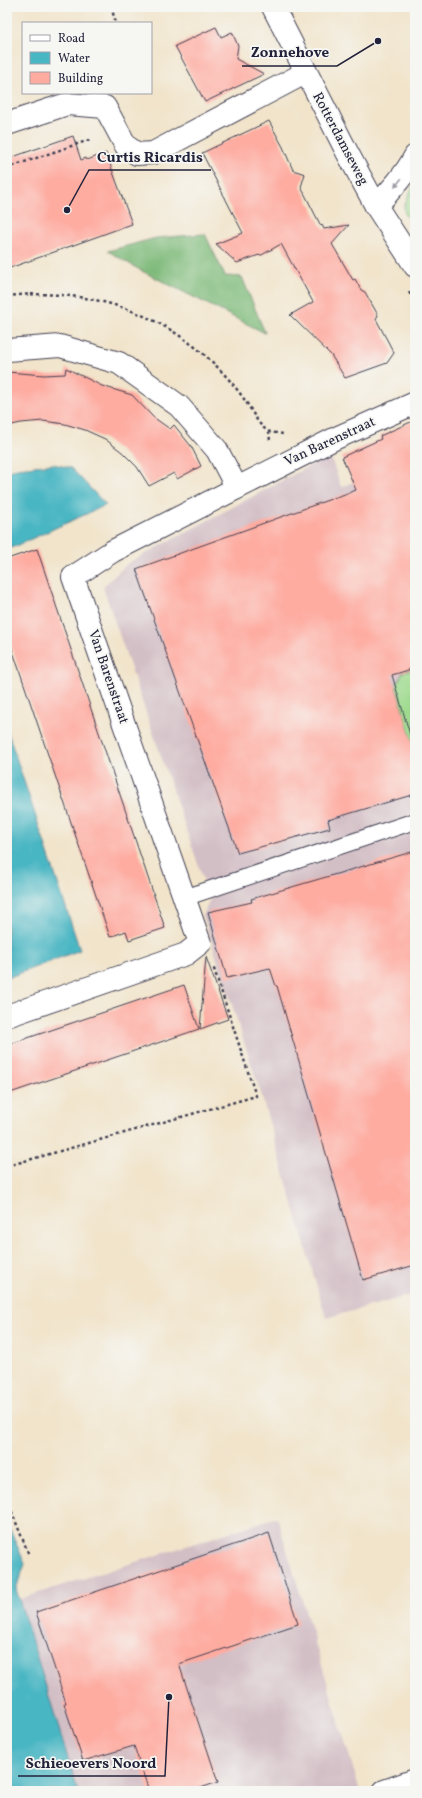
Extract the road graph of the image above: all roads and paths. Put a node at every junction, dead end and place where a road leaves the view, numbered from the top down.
1 (111, 7) edge
2 (273, 7) edge
3 (116, 22) edge
4 (305, 73) junction
5 (7, 124) edge
6 (90, 139) dead end
7 (415, 156) edge
8 (7, 168) edge
9 (376, 206) junction
10 (413, 261) edge
11 (7, 296) edge
12 (7, 350) edge
13 (415, 403) edge
14 (269, 431) dead end
15 (237, 488) junction
16 (415, 821) edge
17 (184, 898) junction
18 (200, 943) junction
19 (7, 1016) edge
20 (7, 1166) edge
21 (7, 1500) edge
22 (29, 1554) dead end
23 (415, 1780) edge
24 (384, 1791) edge

1 - 3 path
2 - 4 street, Rotterdamseweg
4 - 5 street
4 - 9 street, Rotterdamseweg
6 - 8 path
7 -> 9 street
9 - 10 street, Rotterdamseweg
11 - 14 path
12 - 15 street
13 - 15 street, Van Barenstraat
15 - 17 street, Van Barenstraat
16 - 17 lane
17 - 18 street, Van Barenstraat
18 - 19 street
18 - 20 path
21 - 22 path
23 - 24 street

